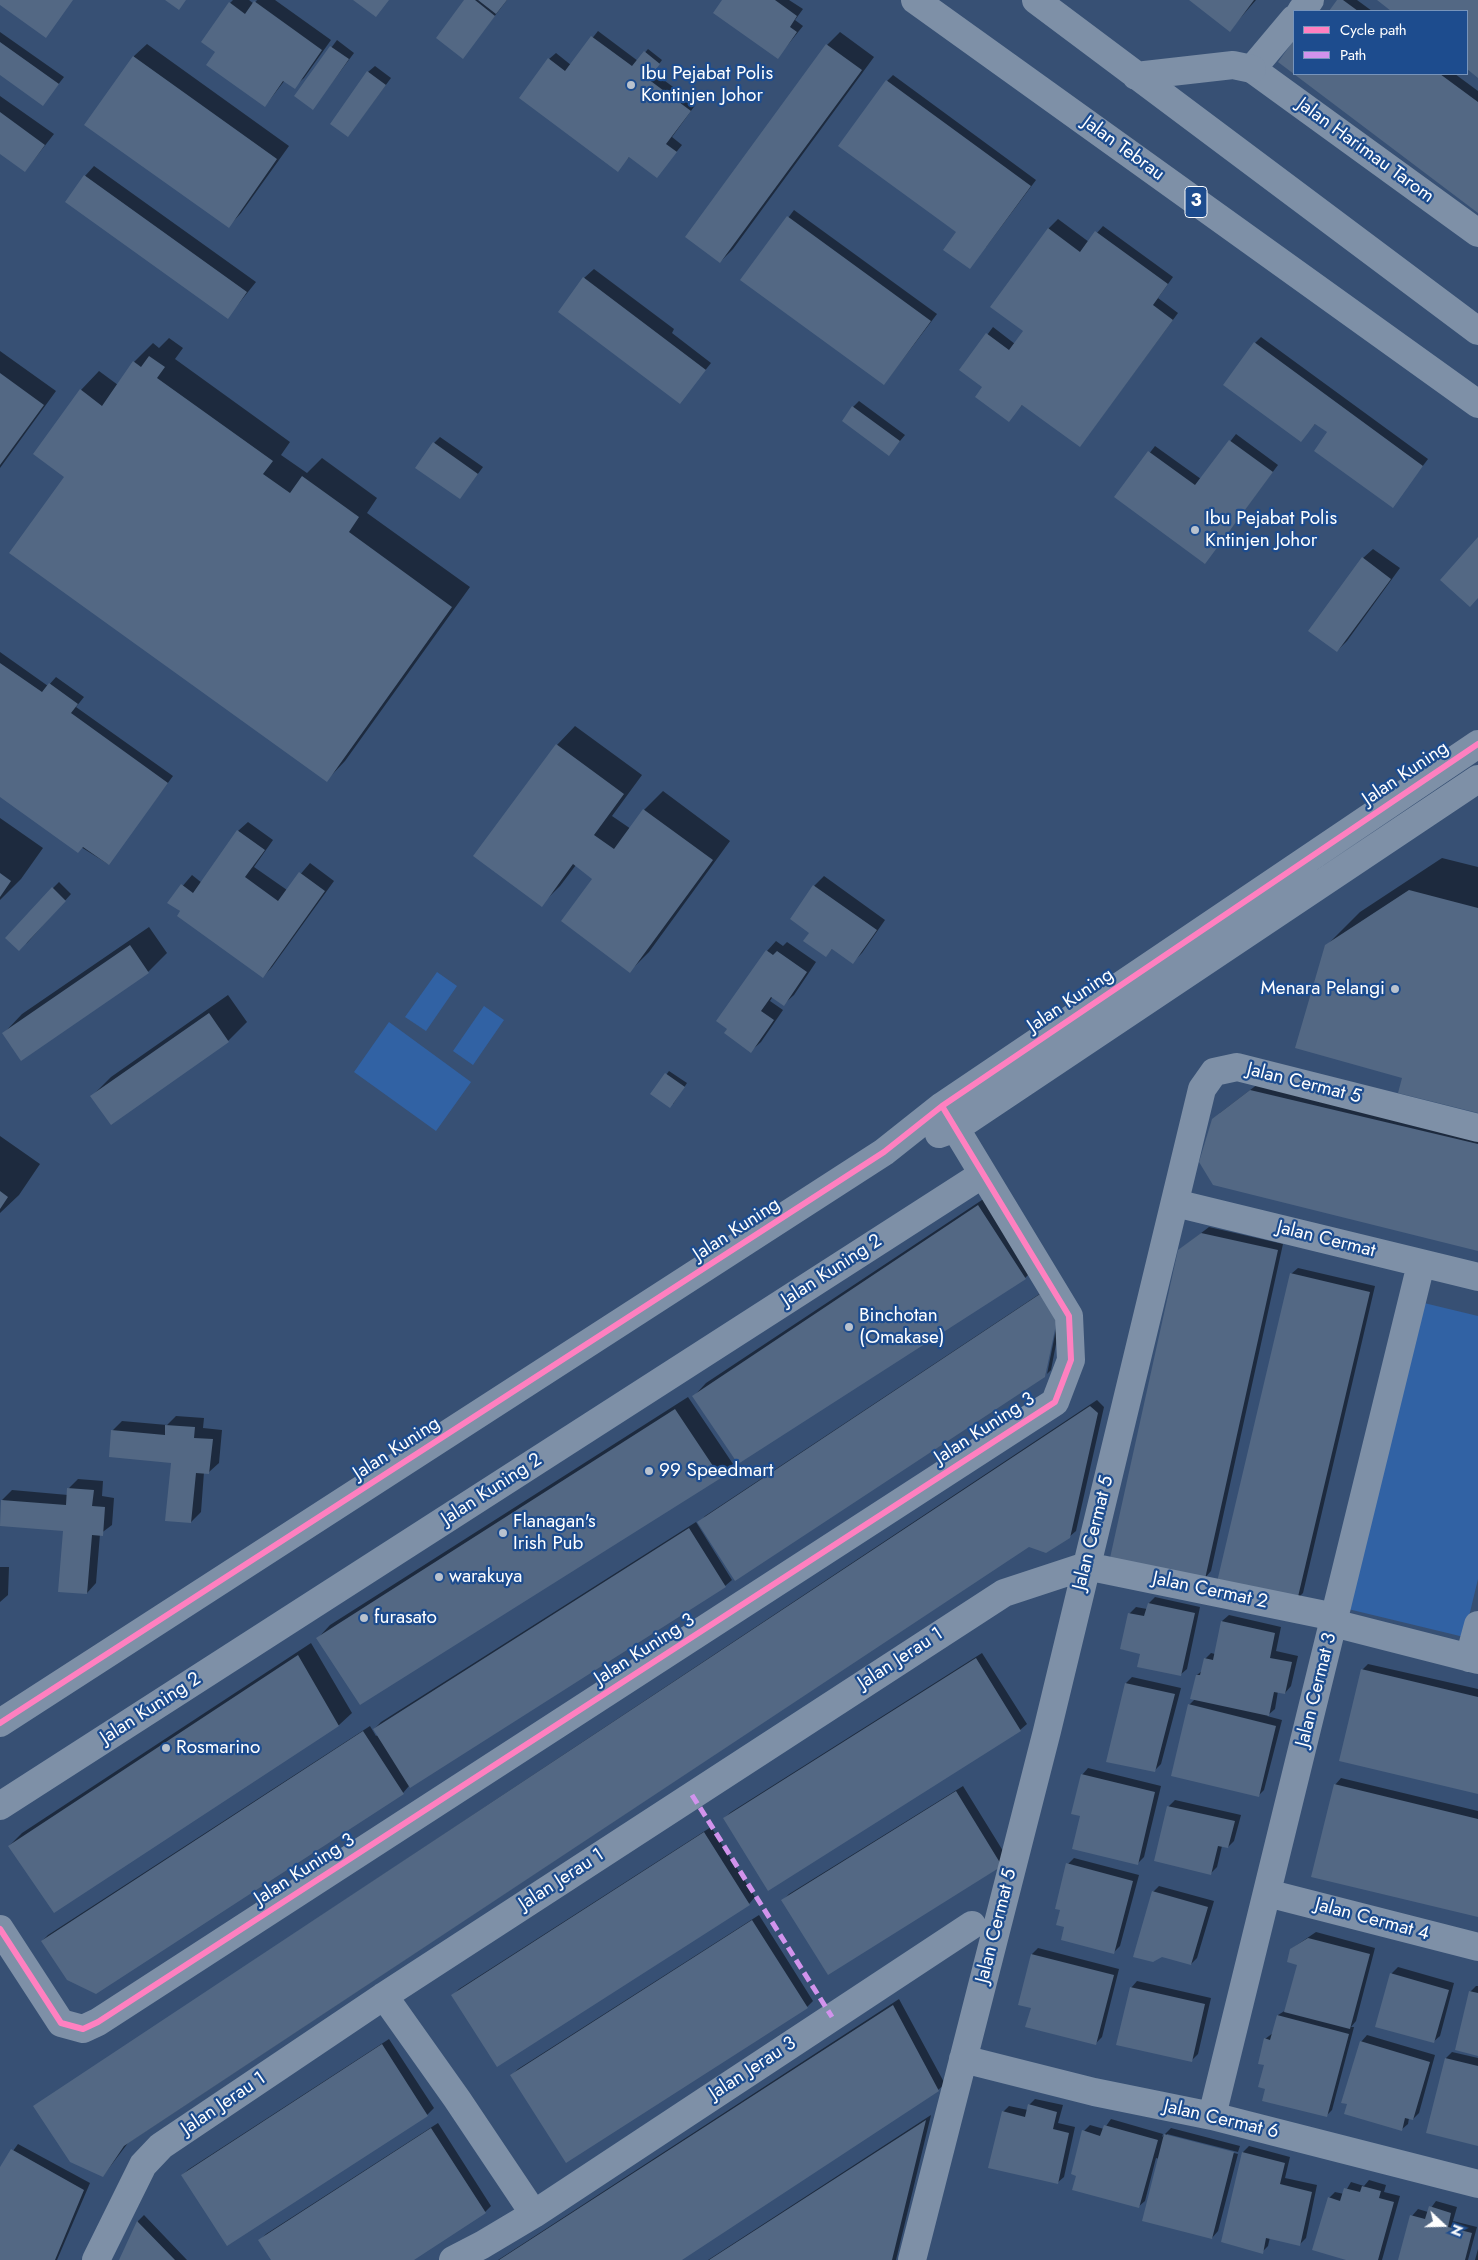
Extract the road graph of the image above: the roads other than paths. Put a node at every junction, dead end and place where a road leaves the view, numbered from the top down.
1 (915, 0) edge
2 (1036, 0) edge
3 (1310, 0) edge
4 (1302, 10) edge
5 (1293, 20) edge
6 (1252, 69) junction
7 (1136, 76) junction
8 (1478, 233) edge
9 (1478, 331) edge
10 (1478, 404) edge
11 (1478, 744) edge
12 (1478, 779) edge
13 (949, 1117) junction
14 (1478, 1128) edge
15 (983, 1174) junction
16 (1175, 1203) junction
17 (1421, 1264) junction
18 (1478, 1277) edge
19 (1086, 1566) junction
20 (1334, 1620) junction
21 (1478, 1626) edge
22 (1474, 1659) edge
23 (0, 1723) edge
24 (0, 1806) edge
25 (1267, 1893) junction
26 (972, 1925) dead end
27 (0, 1930) edge
28 (1478, 1948) edge
29 (384, 1996) junction
30 (963, 2059) junction
31 (1212, 2116) junction
32 (1478, 2184) edge
33 (534, 2214) junction
34 (96, 2260) edge
35 (453, 2260) edge
36 (912, 2260) edge

1 - 10 main road, Jalan Tebrau / 3
2 - 7 main road
3 - 4 main road
5 - 6 main road
6 - 7 main road
6 - 8 main road, Jalan Harimau Tarom
7 - 9 main road
11 - 13 main road, Jalan Kuning
12 - 13 main road, Jalan Kuning
13 - 15 main road, Jalan Kuning 3
13 - 23 main road, Jalan Kuning
14 - 16 main road, Jalan Cermat 5
15 - 24 main road, Jalan Kuning 2
15 - 27 main road, Jalan Kuning 3
16 - 17 main road, Jalan Cermat
16 - 19 main road, Jalan Cermat 5
17 - 18 main road, Jalan Cermat
17 - 20 main road, Jalan Cermat 3
19 - 20 main road, Jalan Cermat 2
19 - 29 main road, Jalan Jerau 1
19 - 30 main road, Jalan Cermat 5
20 - 22 main road, Jalan Cermat 2
20 - 25 main road, Jalan Cermat 3
21 - 22 main road
25 - 28 main road, Jalan Cermat 4
25 - 31 main road, Jalan Cermat 3
26 - 33 main road, Jalan Jerau 3
29 - 33 main road
29 - 34 main road, Jalan Jerau 1
30 - 31 main road, Jalan Cermat 6
30 - 36 main road, Jalan Cermat 5
31 - 32 main road, Jalan Cermat 6
33 - 35 main road, Jalan Jerau 3

